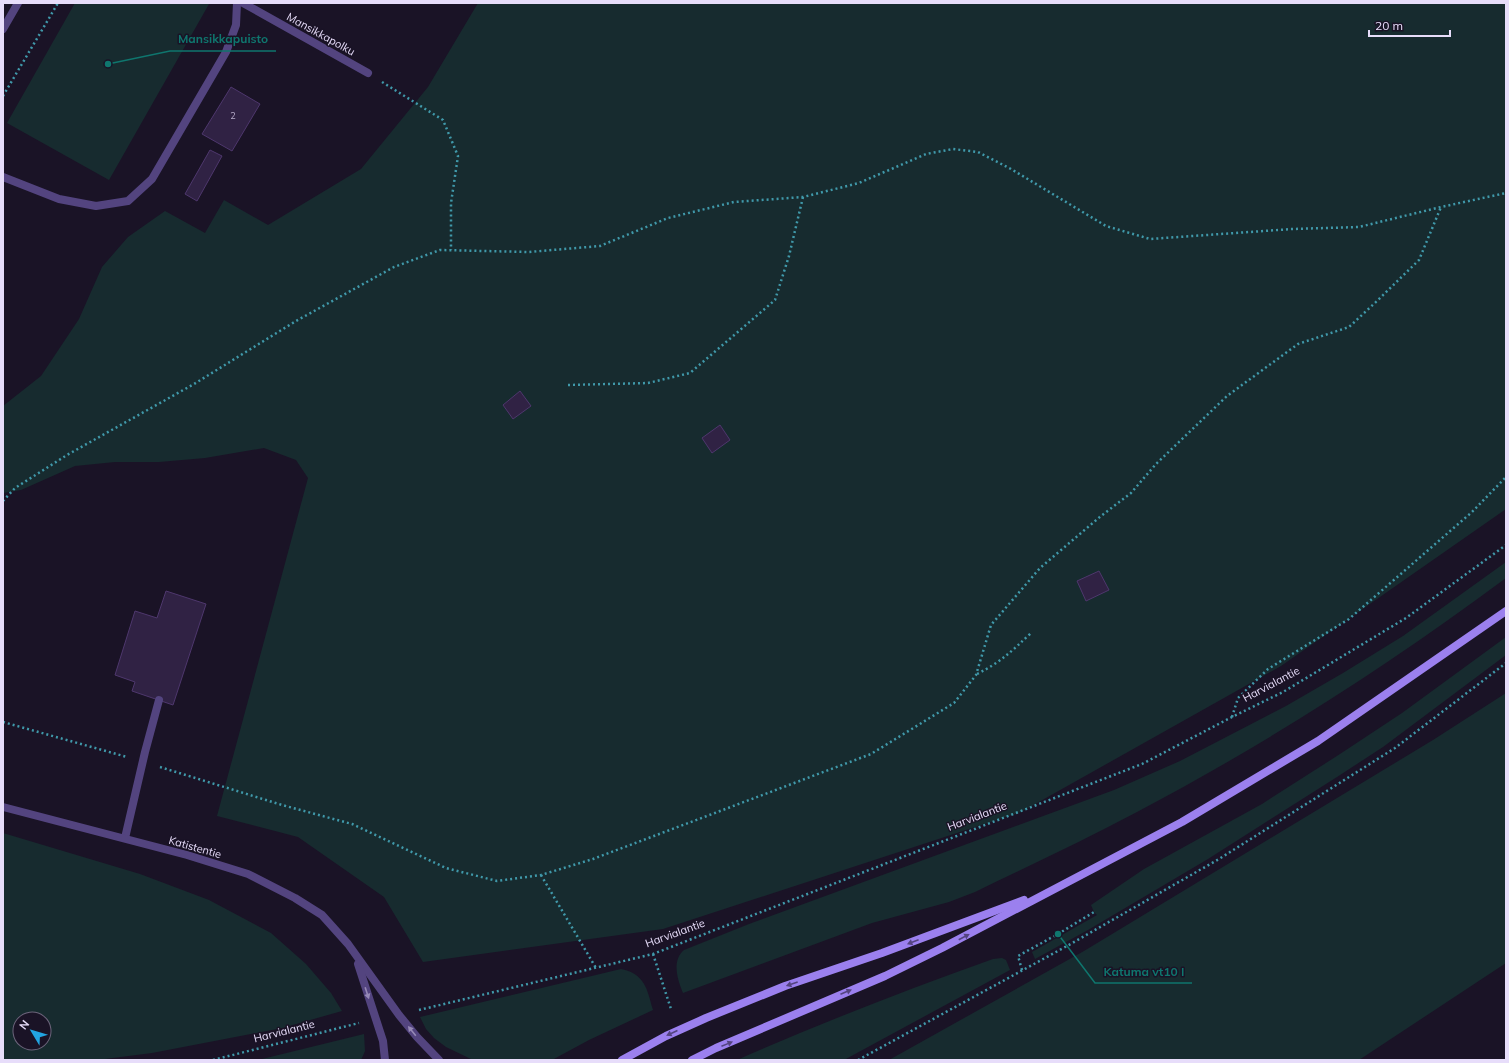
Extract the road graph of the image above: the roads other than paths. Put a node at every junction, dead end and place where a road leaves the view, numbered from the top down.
1 (18, 3) edge
2 (237, 3) edge
3 (243, 3) edge
4 (3, 29) edge
5 (368, 73) road end
6 (3, 177) edge
7 (1506, 611) edge
8 (159, 700) dead end
9 (3, 807) edge
10 (124, 838) junction
11 (1054, 889) junction
12 (355, 956) junction
13 (385, 1060) edge
14 (438, 1060) edge
15 (622, 1060) edge
16 (692, 1060) edge

1 - 4 street
2 - 6 street
3 - 5 street, Mansikkapolku
7 - 11 main road
8 - 10 street
9 - 10 street, Katistentie
10 - 12 street, Katistentie
11 -> 15 main road
16 -> 11 main road
12 -> 13 street, Katistentie
14 -> 12 street, Katistentie

